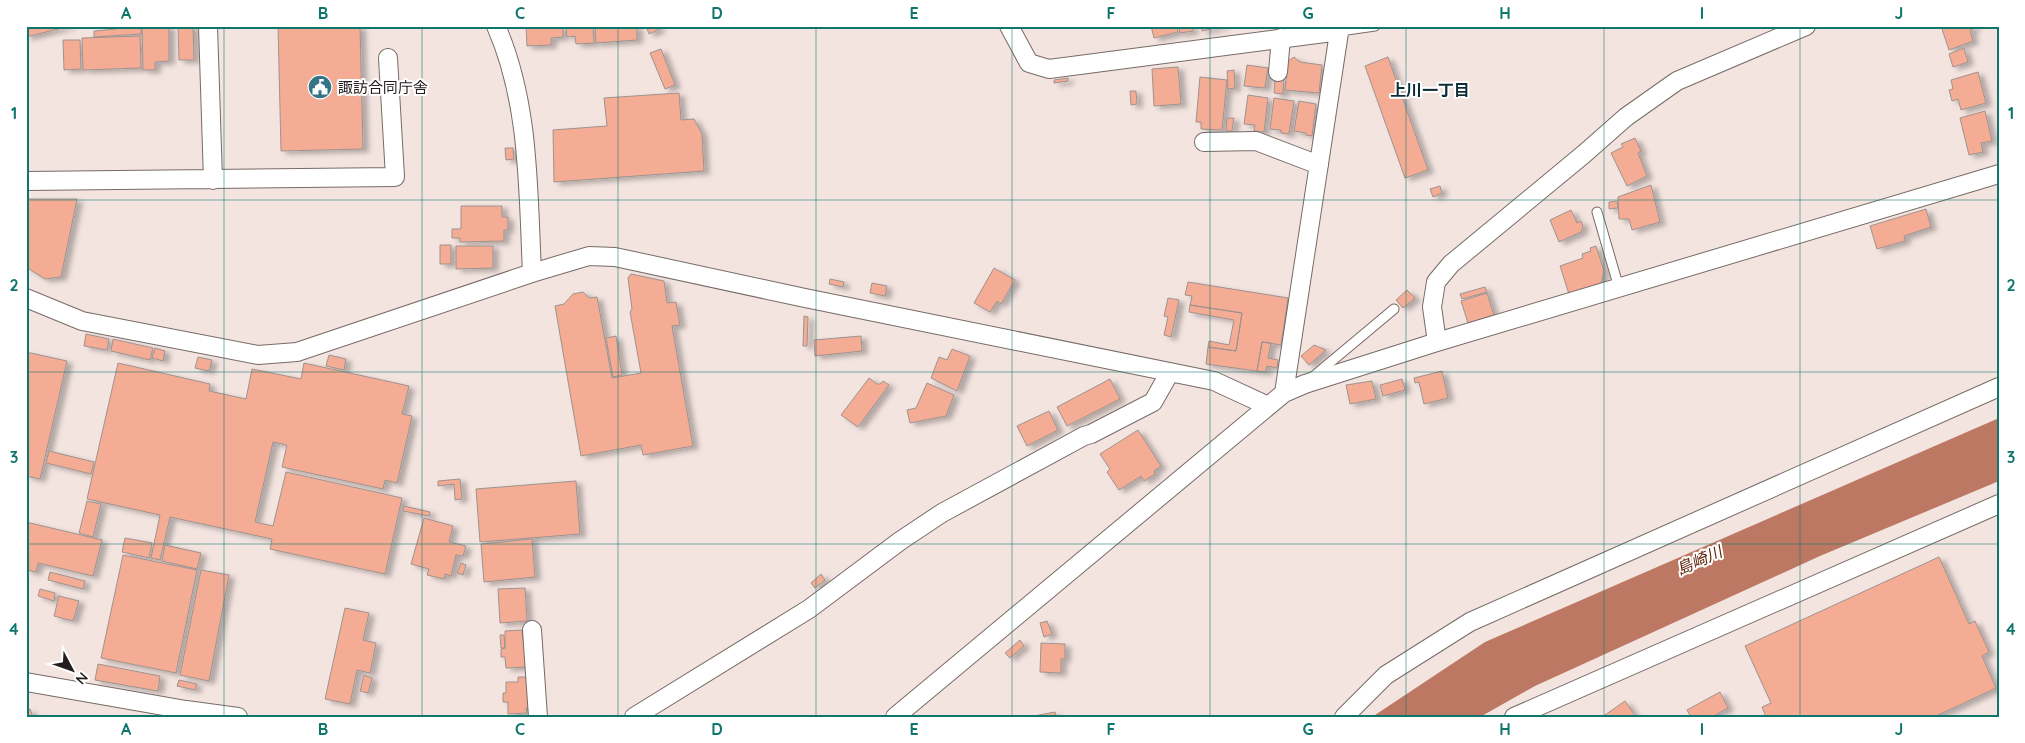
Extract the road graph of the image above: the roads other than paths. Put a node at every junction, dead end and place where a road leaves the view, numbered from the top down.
1 (208, 26) edge
2 (496, 26) edge
3 (1009, 26) edge
4 (1376, 26) edge
5 (1806, 26) edge
6 (1340, 29) edge
7 (1281, 38) junction
8 (388, 58) dead end
9 (1278, 72) dead end
10 (1204, 142) dead end
11 (1319, 165) junction
12 (1999, 174) edge
13 (213, 180) junction
14 (26, 181) edge
15 (1597, 212) dead end
16 (532, 273) junction
17 (1619, 288) junction
18 (26, 298) edge
19 (1394, 309) dead end
20 (1437, 342) junction
21 (1170, 372) junction
22 (1305, 384) junction
23 (1999, 386) edge
24 (1284, 393) junction
25 (1268, 406) junction
26 (1999, 504) edge
27 (532, 630) dead end
28 (26, 682) edge
29 (238, 717) edge
30 (538, 717) edge
31 (634, 717) edge
32 (895, 717) edge
33 (1344, 717) edge
34 (1514, 717) edge

1 - 13 street
2 - 16 street
3 - 7 street
4 - 6 lane
5 - 20 street
6 - 7 street
6 - 11 street
7 - 9 street
8 - 13 street
10 - 11 street
11 - 24 street
12 - 17 street
13 - 14 street
15 - 17 lane
16 - 18 street
16 - 21 street
17 - 20 street
19 - 22 lane
20 - 22 street
21 - 25 street
21 - 31 street
22 - 24 street
23 - 33 street
24 - 25 street
25 - 32 street
26 - 34 street
27 - 30 street
28 - 29 street

